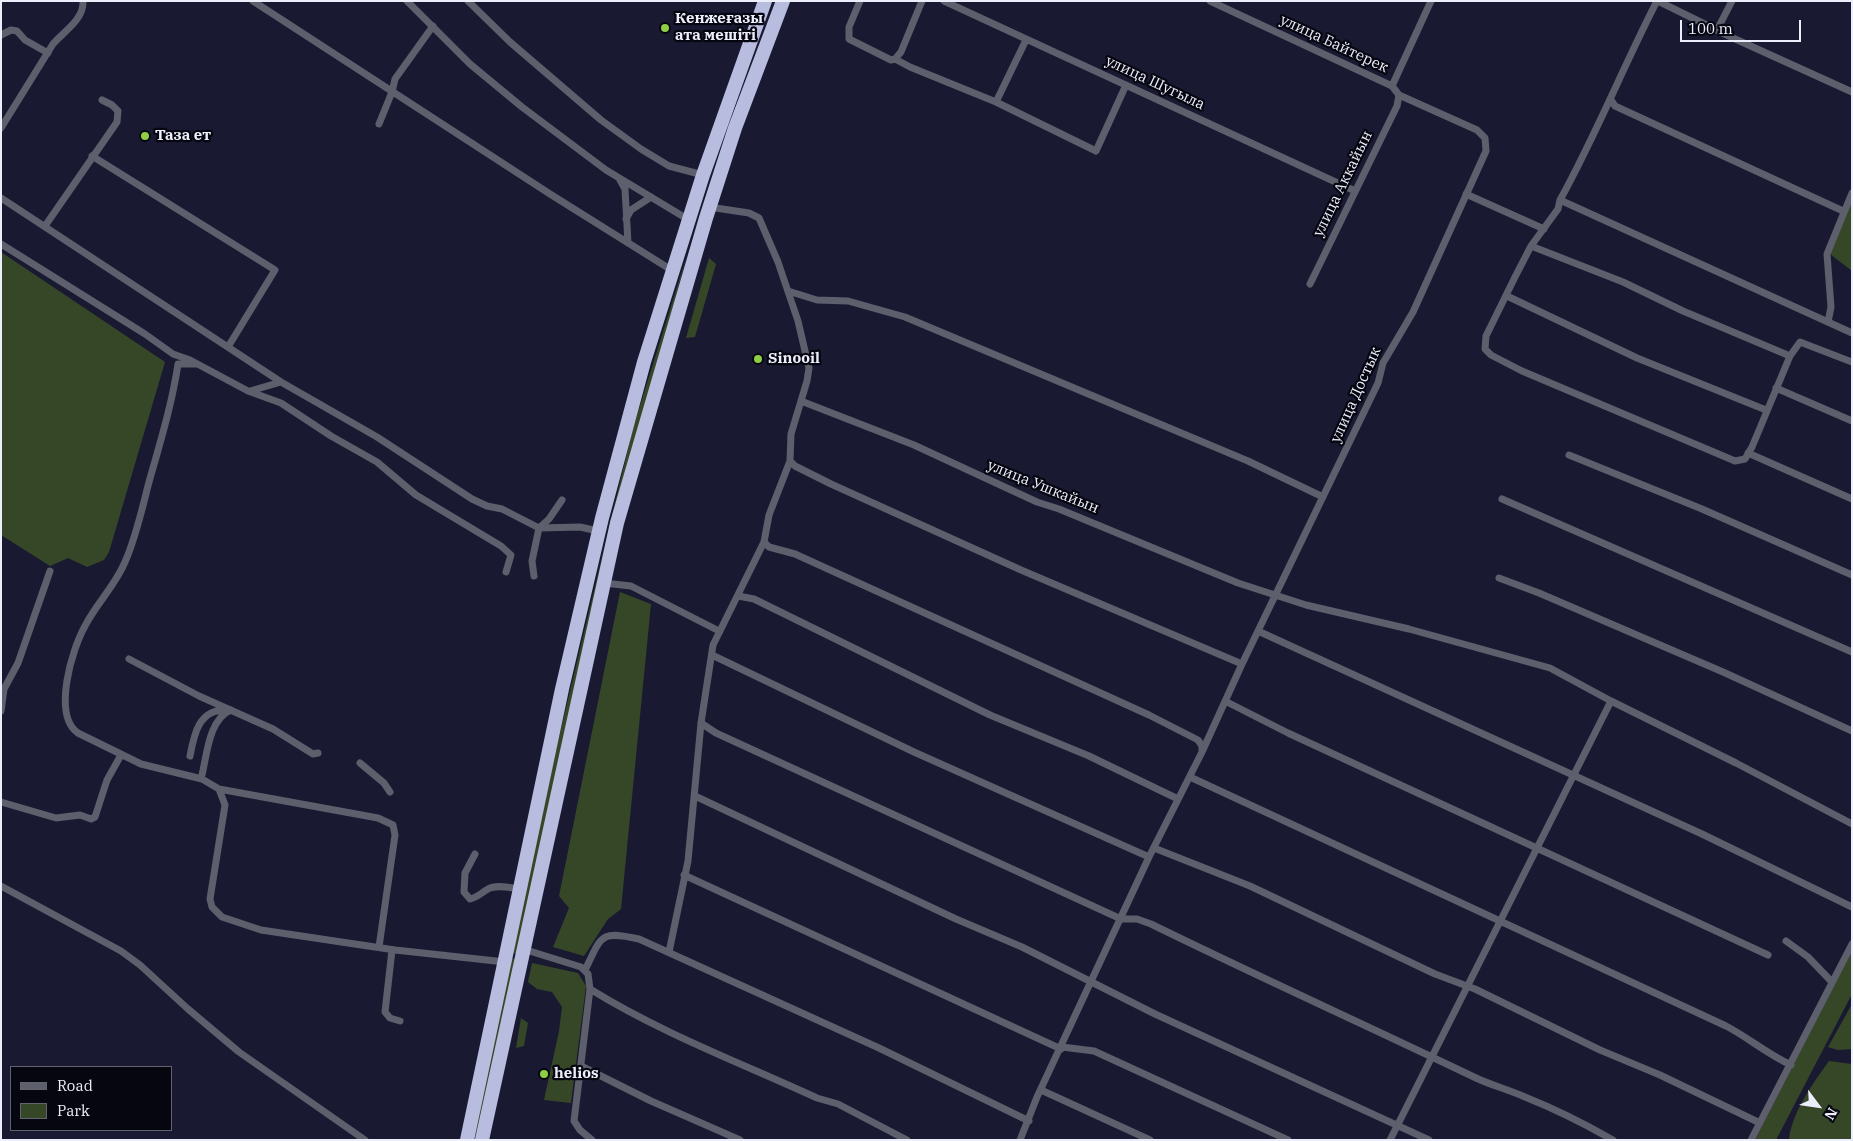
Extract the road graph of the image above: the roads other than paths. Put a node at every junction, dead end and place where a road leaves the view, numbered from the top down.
1 (83, 1) edge
2 (253, 1) edge
3 (407, 1) edge
4 (468, 1) edge
5 (765, 1) edge
6 (783, 1) edge
7 (860, 1) edge
8 (922, 1) edge
9 (944, 1) edge
10 (1210, 1) edge
11 (1432, 1) edge
12 (1658, 1) edge
13 (1732, 1) edge
14 (433, 26) junction
15 (1717, 30) junction
16 (1, 35) edge
17 (1026, 40) junction
18 (48, 53) junction
19 (895, 59) junction
20 (1126, 85) junction
21 (1392, 86) junction
22 (392, 92) junction
23 (1852, 92) edge
24 (1399, 94) junction
25 (102, 100) dead end
26 (1611, 100) junction
27 (996, 102) junction
28 (379, 124) dead end
29 (1, 128) edge
30 (92, 156) junction
31 (703, 175) junction
32 (619, 178) junction
33 (1355, 191) junction
34 (1852, 193) edge
35 (1466, 194) junction
36 (651, 197) junction
37 (1, 198) edge
38 (1560, 200) junction
39 (1843, 211) junction
40 (708, 212) junction
41 (690, 217) junction
42 (626, 219) junction
43 (45, 226) junction
44 (1544, 228) junction
45 (628, 243) junction
46 (1, 244) edge
47 (1531, 246) junction
48 (673, 271) junction
49 (1310, 284) dead end
50 (788, 291) junction
51 (1507, 296) junction
52 (1828, 322) junction
53 (1852, 333) edge
54 (228, 347) junction
55 (1790, 356) junction
56 (1852, 362) edge
57 (196, 364) junction
58 (281, 382) junction
59 (1776, 388) junction
60 (248, 391) junction
61 (801, 402) junction
62 (1766, 410) junction
63 (1852, 421) edge
64 (1748, 453) junction
65 (1569, 455) dead end
66 (790, 461) junction
67 (1323, 497) junction
68 (1852, 499) edge
69 (562, 500) dead end
70 (1502, 500) dead end
71 (539, 528) junction
72 (598, 531) junction
73 (764, 542) junction
74 (50, 571) dead end
75 (506, 572) dead end
76 (1852, 574) edge
77 (534, 576) dead end
78 (1500, 578) dead end
79 (604, 582) junction
80 (1275, 595) junction
81 (738, 596) junction
82 (719, 631) junction
83 (1258, 631) junction
84 (1852, 652) edge
85 (712, 655) junction
86 (129, 659) dead end
87 (1242, 664) junction
88 (5, 679) edge
89 (1225, 701) junction
90 (1611, 701) junction
91 (231, 710) junction
92 (1, 711) edge
93 (701, 723) junction
94 (1852, 731) edge
95 (1202, 752) junction
96 (318, 753) dead end
97 (121, 755) junction
98 (190, 756) dead end
99 (360, 763) dead end
100 (202, 775) dead end
101 (1575, 776) junction
102 (1190, 777) junction
103 (219, 789) junction
104 (390, 792) dead end
105 (694, 796) junction
106 (1178, 799) junction
107 (1, 802) edge
108 (1852, 824) edge
109 (1154, 848) junction
110 (1538, 848) junction
111 (475, 854) dead end
112 (1149, 857) junction
113 (684, 875) junction
114 (1, 886) edge
115 (520, 889) junction
116 (1852, 907) edge
117 (1121, 920) junction
118 (1501, 921) junction
119 (1786, 941) dead end
120 (1852, 944) edge
121 (379, 948) junction
122 (523, 949) junction
123 (392, 950) junction
124 (669, 952) junction
125 (1768, 956) dead end
126 (505, 962) junction
127 (585, 970) junction
128 (1092, 981) junction
129 (1832, 982) junction
130 (1467, 986) junction
131 (590, 989) junction
132 (400, 1021) dead end
133 (1061, 1048) junction
134 (1432, 1057) junction
135 (1790, 1065) junction
136 (581, 1066) junction
137 (1040, 1090) junction
138 (1029, 1120) junction
139 (1760, 1123) junction
140 (1398, 1126) junction
141 (365, 1140) edge
142 (468, 1140) edge
143 (482, 1140) edge
144 (592, 1140) edge
145 (740, 1140) edge
146 (907, 1140) edge
147 (1020, 1140) edge
148 (1150, 1140) edge
149 (1288, 1140) edge
150 (1390, 1140) edge
151 (1428, 1140) edge
152 (1613, 1140) edge
153 (1751, 1140) edge

1 - 18 street
2 - 22 street
3 - 14 street
4 - 31 street
5 - 31 highway
6 - 40 highway
7 - 19 street
8 - 19 street
9 - 17 street, улица Шугыла
10 - 21 street, улица Байтерек
11 - 21 street
12 - 15 street
12 - 26 street
13 - 15 street
14 - 22 street
14 - 32 street
15 - 23 street
16 - 18 street
17 - 20 street, улица Шугыла
17 - 27 street
18 - 29 street
19 - 27 street
20 - 27 street
20 - 33 street, улица Шугыла
21 - 24 street
22 - 28 street
22 - 45 street
24 - 33 street, улица Аккайын
24 - 35 street, улица Достык
25 - 30 street
26 - 38 street
26 - 39 street
30 - 43 street
30 - 54 street
31 - 41 highway
32 - 36 street
32 - 42 street
33 - 49 street, улица Аккайын
34 - 39 street
35 - 44 street
35 - 67 street, улица Достык
36 - 41 street
36 - 42 street
37 - 43 street
38 - 44 street
38 - 52 street
39 - 52 street
40 - 41 highway
40 - 50 street
40 - 79 highway
41 - 48 highway
42 - 45 street
43 - 54 street
44 - 47 street
45 - 48 street
46 - 57 street
47 - 51 street
47 - 55 street
48 - 72 highway
50 - 61 street
50 - 67 street
51 - 62 street
51 - 64 street
52 - 53 street
54 - 58 street
55 - 56 street
55 - 59 street
57 - 60 street
57 - 97 street
58 - 60 street
58 - 71 street
59 - 62 street
59 - 63 street
60 - 75 street
61 - 66 street
61 - 80 street, улица Ушкайын
62 - 64 street
64 - 68 street
65 - 76 street
66 - 73 street
66 - 87 street
67 - 80 street, улица Достык
69 - 71 street
70 - 84 street
71 - 72 street
71 - 77 street
72 - 115 highway
73 - 81 street
73 - 95 street
74 - 88 street
78 - 94 street
79 - 82 street
79 - 122 highway
80 - 83 street, улица Достык
80 - 90 street, улица Ушкайын
81 - 82 street
81 - 106 street
82 - 85 street
83 - 87 street, улица Достык
83 - 101 street
85 - 93 street
85 - 112 street
86 - 91 street
87 - 89 street, улица Достык
88 - 92 street
89 - 95 street, улица Достык
89 - 110 street
90 - 101 street
90 - 108 street, улица Ушкайын
91 - 96 street
91 - 98 street
91 - 100 street
93 - 105 street
93 - 117 street
95 - 102 street, улица Достык
97 - 103 street
97 - 107 street
99 - 104 street
101 - 110 street
101 - 116 street
102 - 106 street, улица Достык
102 - 118 street
103 - 121 street
103 - 121 street
105 - 113 street
105 - 128 street
106 - 109 street, улица Достык
109 - 112 street, улица Достык
109 - 130 street
110 - 118 street
110 - 125 street
111 - 115 street
112 - 117 street, улица Достык
113 - 124 street
113 - 133 street
114 - 141 street
115 - 126 highway
117 - 128 street, улица Достык
117 - 134 street
118 - 130 street
118 - 135 street
119 - 129 street
120 - 129 street
121 - 123 street
122 - 127 street
122 - 143 highway
123 - 126 street
123 - 132 street
124 - 127 street
124 - 138 street
126 - 142 highway
127 - 131 street
128 - 133 street, улица Достык
128 - 140 street
129 - 135 street
130 - 134 street
130 - 139 street
131 - 136 street
131 - 146 street
133 - 137 street, улица Достык
133 - 149 street
134 - 140 street
134 - 152 street
135 - 139 street
136 - 144 street
136 - 145 street
137 - 138 street, улица Достык
137 - 148 street
138 - 147 street, улица Достык
139 - 153 street
140 - 150 street
140 - 151 street

